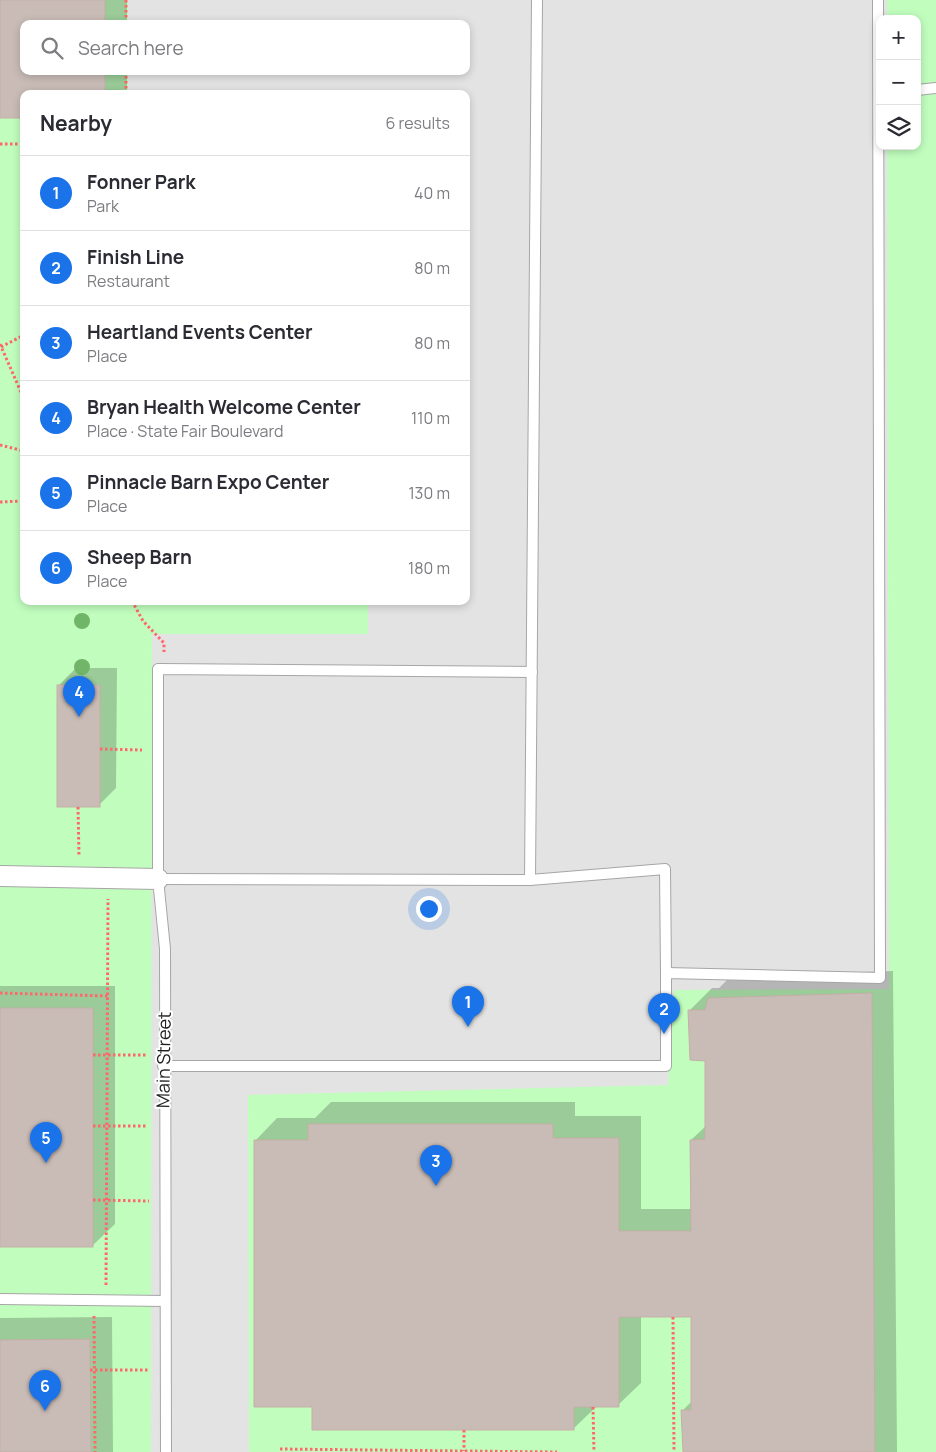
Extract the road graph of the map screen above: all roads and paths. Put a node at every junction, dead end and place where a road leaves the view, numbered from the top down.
1 (126, 0) edge
2 (537, 0) edge
3 (878, 0) edge
4 (126, 20) edge
5 (879, 60) edge
6 (126, 75) edge
7 (936, 88) edge
8 (126, 90) edge
9 (921, 90) edge
10 (879, 105) edge
11 (0, 144) edge
12 (20, 144) edge
13 (20, 337) edge
14 (1, 345) edge
15 (20, 390) edge
16 (0, 445) edge
17 (20, 450) edge
18 (0, 502) edge
19 (20, 502) edge
20 (134, 605) edge
21 (161, 669) junction
22 (532, 672) junction
23 (100, 749) dead end
24 (157, 750) junction
25 (78, 807) dead end
26 (0, 876) edge
27 (79, 878) junction
28 (108, 878) junction
29 (158, 879) junction
30 (530, 880) junction
31 (666, 974) junction
32 (0, 993) edge
33 (108, 996) junction
34 (93, 1054) dead end
35 (107, 1054) junction
36 (164, 1055) junction
37 (163, 1066) junction
38 (93, 1126) dead end
39 (107, 1126) junction
40 (164, 1127) junction
41 (93, 1200) dead end
42 (106, 1200) junction
43 (164, 1202) junction
44 (0, 1299) edge
45 (94, 1300) junction
46 (106, 1300) junction
47 (166, 1301) junction
48 (673, 1317) dead end
49 (92, 1370) junction
50 (166, 1370) junction
51 (593, 1406) dead end
52 (464, 1430) dead end
53 (280, 1449) dead end
54 (95, 1452) edge
55 (166, 1452) edge
56 (464, 1452) edge
57 (557, 1452) edge
58 (594, 1452) edge
59 (674, 1452) edge

1 - 4 path
2 - 22 lane
3 - 5 lane
6 - 8 path
7 - 9 lane
10 - 31 lane
11 - 12 path
13 - 14 path
14 - 15 path
16 - 17 path
18 - 19 path
20 - 21 path
21 - 22 lane
21 - 24 lane, Main Street
22 - 30 lane
23 - 24 path
24 - 29 lane, Main Street
25 - 27 path
26 - 27 street
27 - 28 street
28 - 29 street
28 - 33 path
29 - 30 lane
29 - 36 lane, Main Street
30 - 31 lane
31 - 37 lane
32 - 33 path
33 - 35 path
34 - 35 path
35 - 36 path
35 - 39 path
36 - 37 lane, Main Street
37 - 40 lane, Main Street
38 - 39 path
39 - 40 path
39 - 42 path
40 - 43 lane, Main Street
41 - 42 path
42 - 43 path
42 - 46 path
43 - 47 lane, Main Street
44 - 45 lane
45 - 46 lane
45 - 49 path
46 - 47 lane
47 - 50 lane, Main Street
48 - 59 path
49 - 50 path
49 - 54 path
50 - 55 lane, Main Street
51 - 58 path
52 - 56 path
53 - 56 path
56 - 57 path

